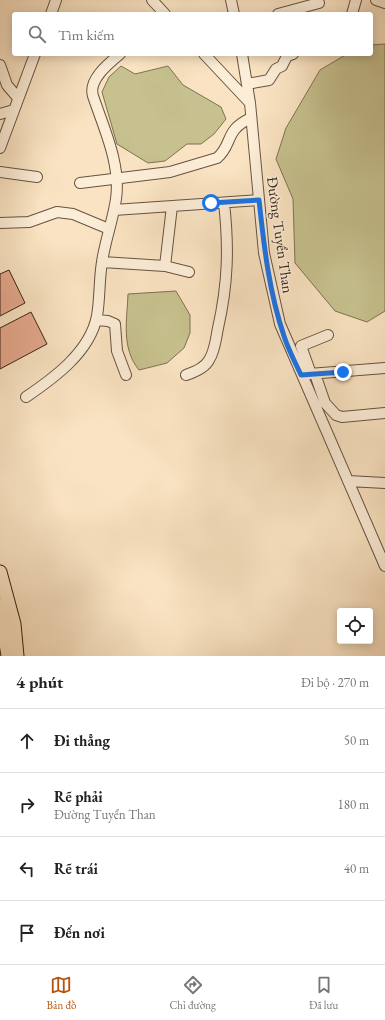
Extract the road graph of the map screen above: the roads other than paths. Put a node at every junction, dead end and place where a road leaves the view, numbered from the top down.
1 (46, 0) edge
2 (56, 0) edge
3 (231, 0) edge
4 (356, 0) edge
5 (376, 0) edge
6 (154, 1) edge
7 (320, 3) dead end
8 (385, 3) edge
9 (51, 12) edge
10 (151, 12) edge
11 (163, 12) edge
12 (234, 12) edge
13 (286, 12) edge
14 (353, 12) edge
15 (34, 56) edge
16 (118, 56) edge
17 (206, 56) edge
18 (242, 56) edge
19 (287, 56) edge
20 (0, 65) edge
21 (247, 84) junction
22 (18, 98) junction
23 (250, 103) junction
24 (14, 110) junction
25 (0, 114) edge
26 (251, 118) junction
27 (0, 148) edge
28 (0, 172) edge
29 (36, 177) dead end
30 (116, 179) junction
31 (80, 183) dead end
32 (259, 200) junction
33 (224, 203) junction
34 (172, 206) junction
35 (114, 210) junction
36 (0, 223) edge
37 (109, 229) junction
38 (102, 262) junction
39 (165, 266) junction
40 (189, 272) dead end
41 (96, 320) junction
42 (328, 335) dead end
43 (385, 368) edge
44 (309, 374) junction
45 (126, 375) dead end
46 (186, 375) dead end
47 (26, 397) dead end
48 (331, 411) junction
49 (385, 413) edge
50 (319, 416) junction
51 (348, 481) junction
52 (385, 483) edge
53 (385, 566) edge
54 (0, 572) edge
55 (0, 605) edge
56 (8, 656) edge
57 (17, 656) edge

1 - 9 street
2 - 9 street
3 - 12 street
4 - 14 street
5 - 8 street
6 - 10 street
6 - 11 street
7 - 13 street
15 - 22 street
16 - 30 street
17 - 23 street
18 - 21 street, Đường Tuyển Than
19 - 21 street
20 - 22 street
21 - 23 street, Đường Tuyển Than
22 - 24 street
23 - 26 street, Đường Tuyển Than
24 - 25 street
24 - 27 street
26 - 30 street
26 - 32 street, Đường Tuyển Than
28 - 29 street
30 - 31 street
30 - 35 street
32 - 33 street
32 - 44 street, Đường Tuyển Than
33 - 34 street
33 - 46 street
34 - 35 street
34 - 39 street
35 - 37 street
36 - 37 street
37 - 38 street
38 - 39 street
38 - 41 street
39 - 40 street
41 - 45 street
41 - 47 street
42 - 44 street
43 - 44 street
44 - 48 street
44 - 50 street, Đường Tuyển Than
48 - 49 street
48 - 50 street
50 - 51 street, Đường Tuyển Than
51 - 52 street
51 - 53 street, Đường Tuyển Than
54 - 57 main road
55 - 56 main road

